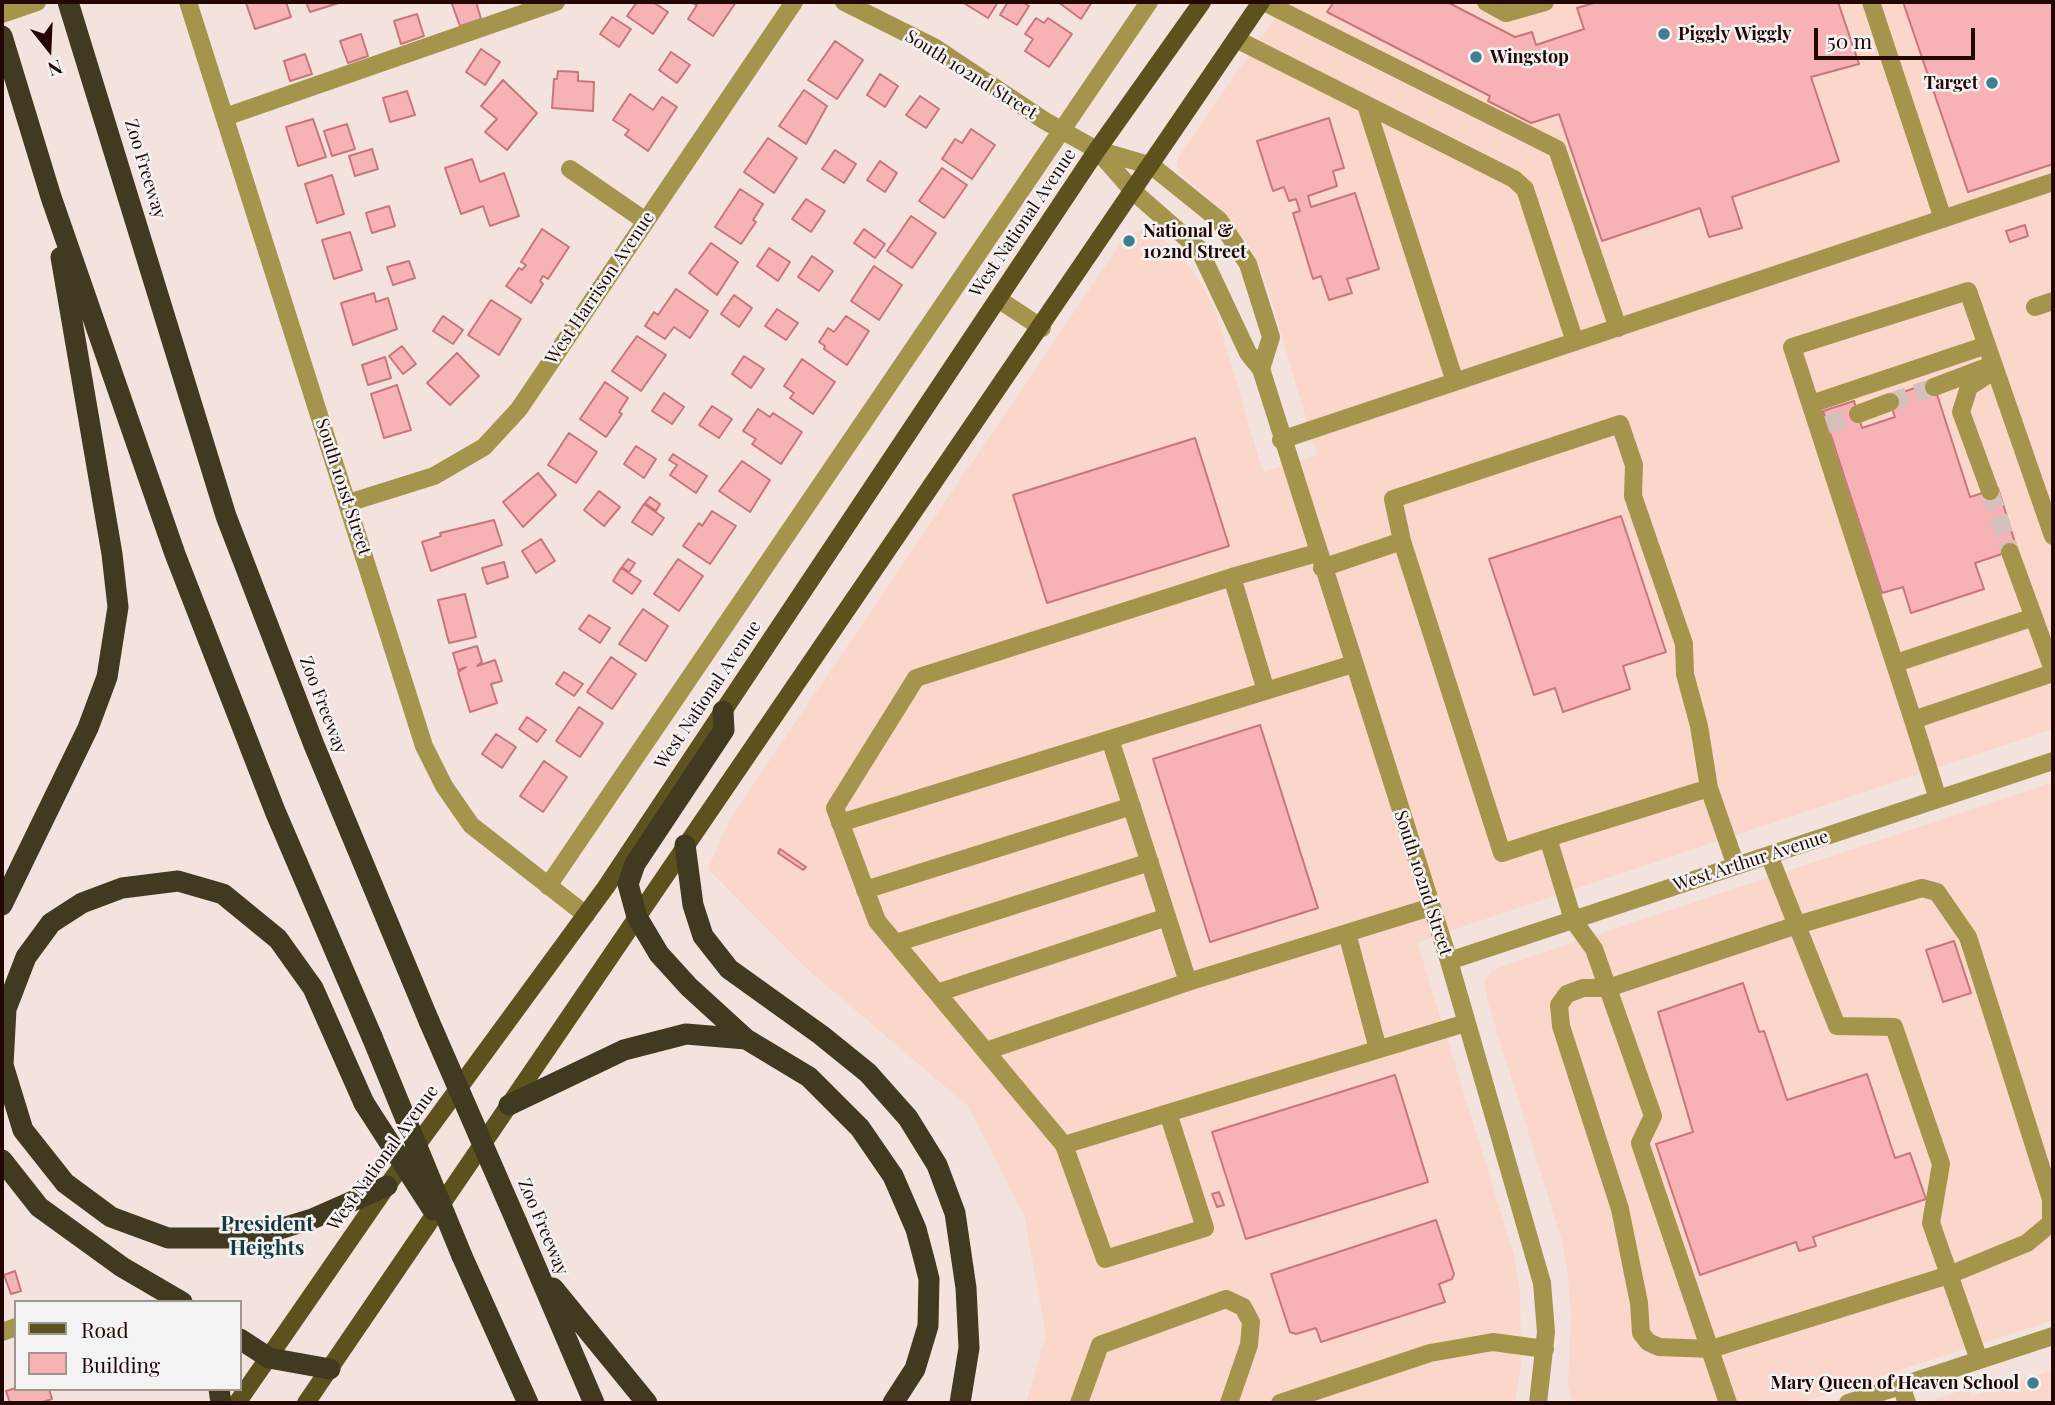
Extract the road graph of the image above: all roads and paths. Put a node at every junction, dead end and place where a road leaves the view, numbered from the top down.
1 (37, 2) edge
2 (68, 2) edge
3 (188, 2) edge
4 (556, 2) edge
5 (794, 2) edge
6 (844, 2) edge
7 (1149, 2) edge
8 (1202, 2) edge
9 (1263, 2) edge
10 (1486, 2) edge
11 (1545, 2) edge
12 (1871, 2) edge
13 (2, 14) edge
14 (2, 36) edge
15 (1236, 39) junction
16 (1366, 105) junction
17 (225, 117) junction
18 (1061, 130) junction
19 (1097, 150) junction
20 (1152, 166) junction
21 (570, 169) dead end
22 (2053, 182) edge
23 (1134, 192) junction
24 (51, 197) junction
25 (1943, 219) junction
26 (644, 220) junction
27 (998, 299) junction
28 (2053, 301) edge
29 (2035, 307) dead end
30 (1618, 327) junction
31 (1042, 328) junction
32 (1576, 342) junction
33 (1987, 345) junction
34 (1994, 367) junction
35 (1261, 369) junction
36 (1455, 382) junction
37 (1934, 387) tunnel mouth
38 (1890, 402) tunnel mouth
39 (1811, 404) junction
40 (1858, 414) tunnel mouth
41 (1280, 440) junction
42 (1990, 491) tunnel mouth
43 (348, 503) junction
44 (2053, 536) edge
45 (1402, 541) junction
46 (2010, 552) tunnel mouth
47 (1319, 561) junction
48 (1232, 577) junction
49 (2034, 617) junction
50 (1896, 663) junction
51 (1353, 664) junction
52 (2053, 672) edge
53 (1266, 691) junction
54 (723, 711) junction
55 (1913, 720) junction
56 (1110, 739) junction
57 (2053, 761) edge
58 (1709, 788) junction
59 (1938, 799) junction
60 (1132, 806) junction
61 (840, 823) junction
62 (1548, 838) junction
63 (685, 845) junction
64 (1769, 855) junction
65 (1150, 862) junction
66 (1736, 866) junction
67 (548, 886) junction
68 (865, 890) junction
69 (2, 905) edge
70 (1431, 907) junction
71 (586, 915) junction
72 (636, 917) junction
73 (1167, 918) junction
74 (1573, 920) junction
75 (1797, 925) junction
76 (1347, 933) junction
77 (896, 943) junction
78 (1449, 961) junction
79 (1188, 982) junction
80 (1608, 988) junction
81 (937, 993) junction
82 (1466, 1023) junction
83 (746, 1039) junction
84 (1378, 1049) junction
85 (986, 1051) junction
86 (509, 1105) junction
87 (1168, 1113) junction
88 (1064, 1145) junction
89 (2, 1160) edge
90 (387, 1186) junction
91 (462, 1255) junction
92 (535, 1266) junction
93 (1949, 1275) junction
94 (179, 1300) edge
95 (2053, 1336) edge
96 (242, 1340) edge
97 (1545, 1349) junction
98 (1711, 1349) junction
99 (269, 1358) junction
100 (1979, 1360) junction
101 (330, 1369) junction
102 (1904, 1395) edge
103 (237, 1403) edge
104 (306, 1403) edge
105 (527, 1403) edge
106 (594, 1403) edge
107 (646, 1403) edge
108 (893, 1403) edge
109 (960, 1403) edge
110 (1079, 1403) edge
111 (1229, 1403) edge
112 (1280, 1403) edge
113 (1538, 1403) edge
114 (1728, 1403) edge
115 (1848, 1403) edge

1 - 13 street
2 - 92 highway, Zoo Freeway, bridge
3 - 17 street, South 101st Street
4 - 17 street
5 - 26 street, West Harrison Avenue
6 - 18 street, South 102nd Street
7 - 18 street
8 - 19 main road, West National Avenue
9 - 15 main road
9 - 30 street
10 - 11 street
12 - 25 street
14 - 24 highway
15 - 16 street
15 - 20 main road
16 - 32 street
16 - 36 street
17 - 43 street, South 101st Street
18 - 19 street, South 102nd Street
18 - 67 street
19 - 20 street, South 102nd Street
19 - 23 street, South 102nd Street
19 - 27 main road, West National Avenue
20 - 23 main road
20 - 35 street, South 102nd Street
21 - 26 street
22 - 25 street
23 - 31 main road
23 - 35 street, South 102nd Street
24 - 69 highway
24 - 91 highway, bridge
25 - 30 street
26 - 43 street, West Harrison Avenue
27 - 31 street
27 - 54 main road, West National Avenue
28 - 29 street
30 - 32 street
31 - 63 main road
32 - 36 street
33 - 34 street
33 - 39 street
33 - 39 street
34 - 37 street
34 - 42 street
34 - 44 street
35 - 41 street, South 102nd Street
36 - 41 street
38 - 40 street
39 - 50 street
41 - 47 street, South 102nd Street
43 - 67 street, South 101st Street
45 - 47 street
45 - 58 street
45 - 62 street
46 - 49 street
47 - 48 street
47 - 51 street, South 102nd Street
48 - 53 street
48 - 61 street
49 - 50 street
49 - 52 street
50 - 55 street
51 - 53 street
51 - 70 street, South 102nd Street
52 - 55 street
53 - 56 street
54 - 71 main road, West National Avenue
54 - 72 highway
55 - 59 street
56 - 60 street
56 - 61 street
57 - 59 street, West Arthur Avenue
58 - 62 street
58 - 66 street
59 - 64 street, West Arthur Avenue
60 - 65 street
60 - 68 street
61 - 68 street
62 - 74 street
63 - 72 main road
63 - 109 highway
64 - 66 street, West Arthur Avenue
64 - 75 street
65 - 73 street
65 - 77 street
66 - 74 street, West Arthur Avenue
67 - 71 street, South 101st Street
68 - 77 street
70 - 76 street
70 - 78 street, South 102nd Street
71 - 90 main road, West National Avenue
72 - 83 highway
72 - 86 main road
73 - 79 street
73 - 81 street
74 - 78 street, West Arthur Avenue
74 - 80 street
75 - 80 street
75 - 93 street
75 - 93 street
76 - 79 street
76 - 84 street
77 - 81 street
78 - 82 street, South 102nd Street
79 - 85 street
80 - 98 street
80 - 98 street
81 - 85 street
82 - 84 street
82 - 97 street, South 102nd Street
83 - 86 highway
83 - 108 highway
84 - 87 street
85 - 88 street
86 - 101 main road
87 - 88 street
87 - 88 street
89 - 94 highway
90 - 91 highway, bridge
90 - 99 main road, West National Avenue
91 - 105 highway
92 - 106 highway, Zoo Freeway
92 - 107 highway
93 - 98 street
93 - 100 street
95 - 100 street
96 - 99 highway
97 - 112 street
97 - 113 street, South 102nd Street
98 - 114 street
99 - 101 highway
99 - 103 main road, West National Avenue
100 - 102 street
101 - 104 main road
102 - 115 street
110 - 111 street

